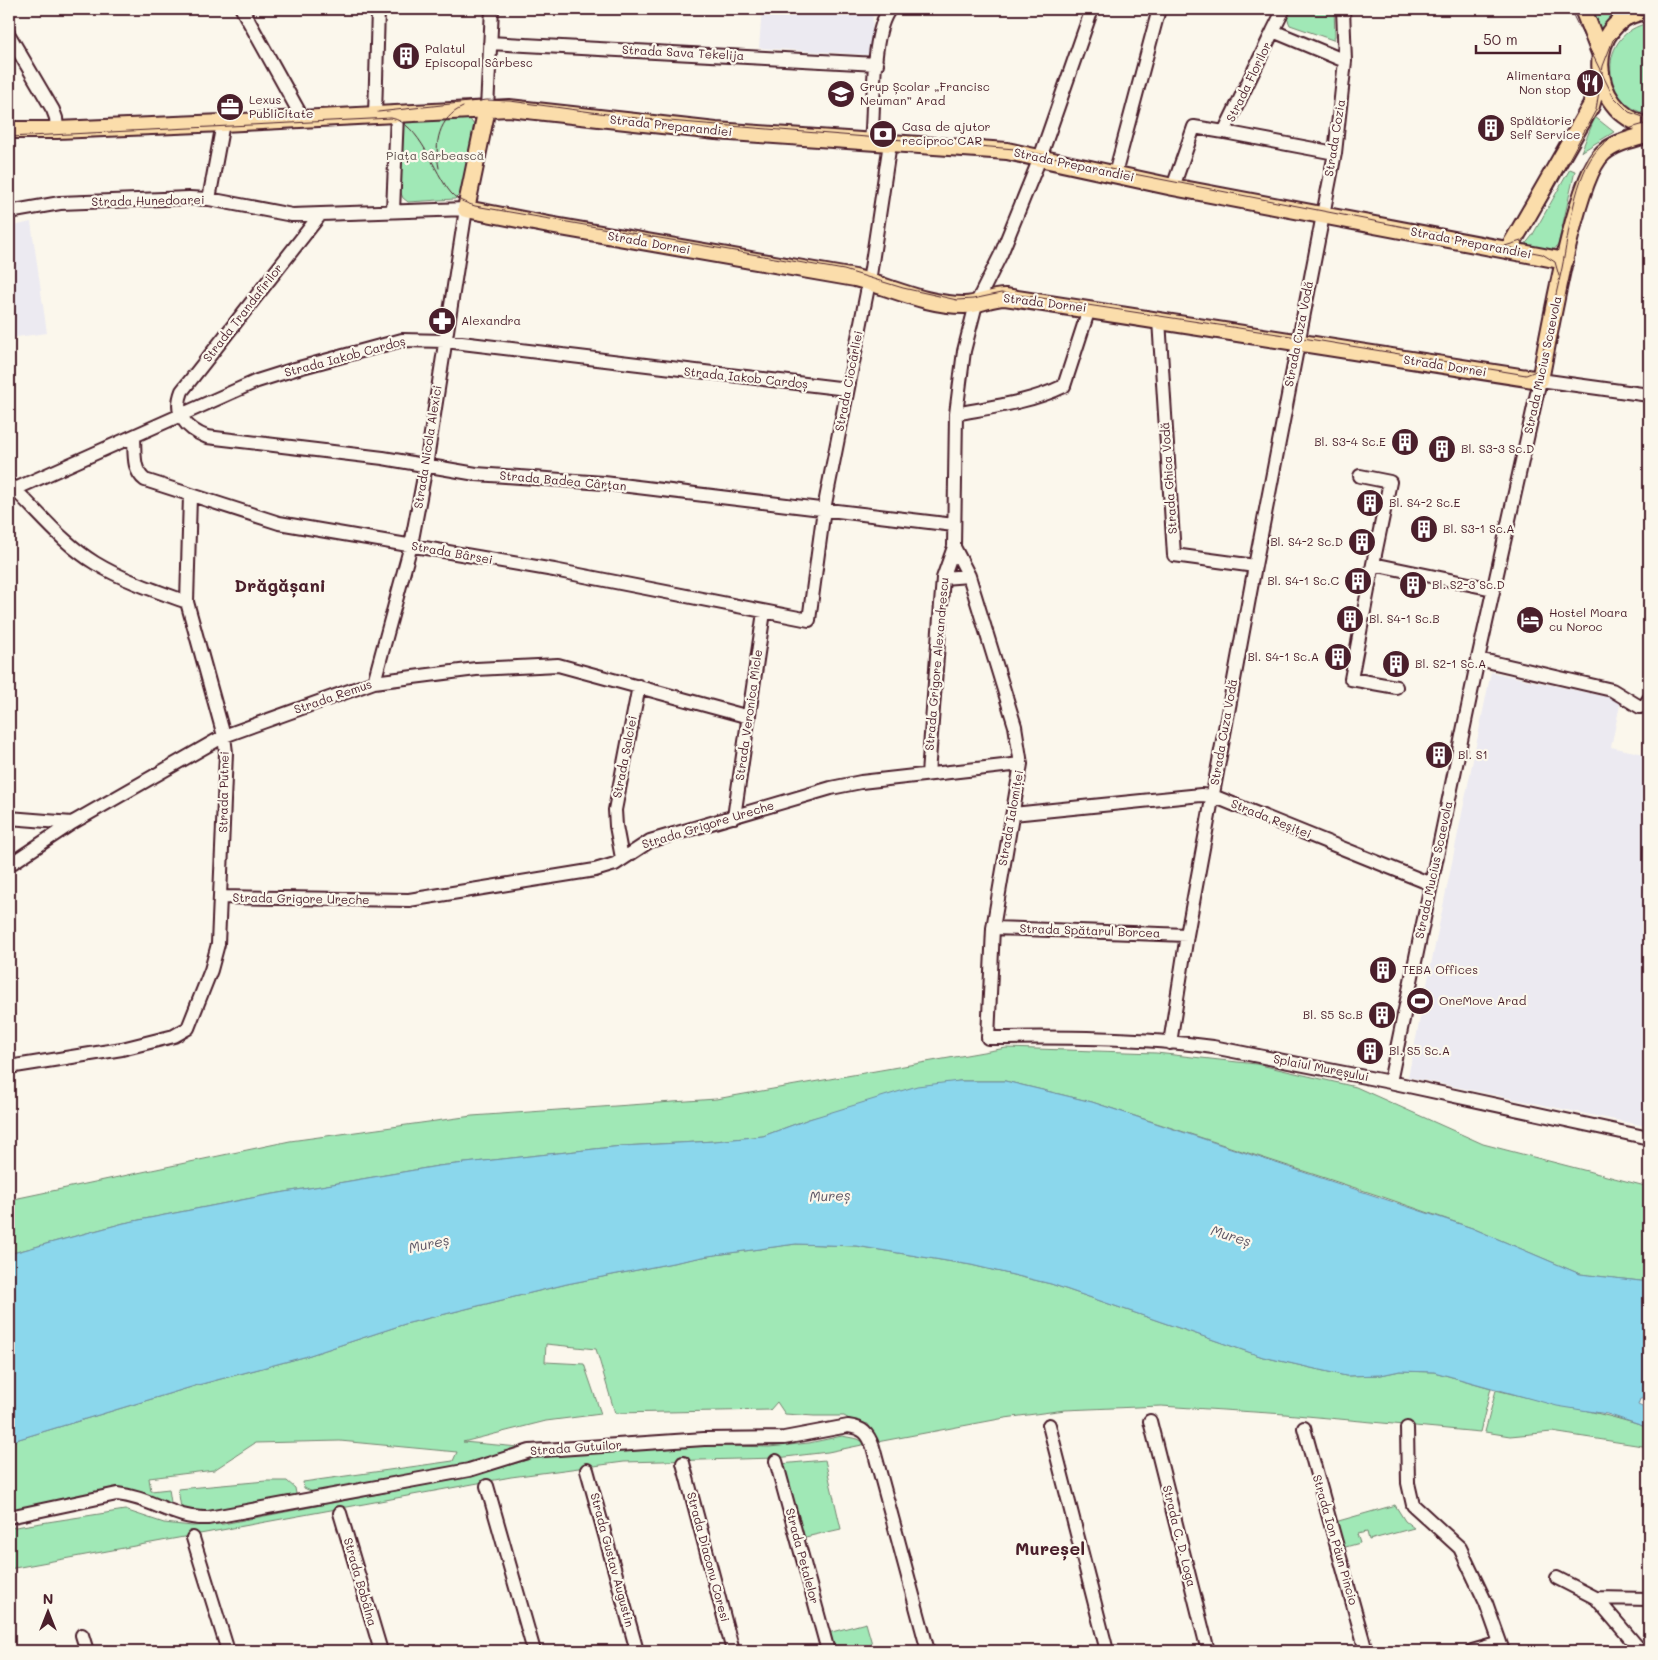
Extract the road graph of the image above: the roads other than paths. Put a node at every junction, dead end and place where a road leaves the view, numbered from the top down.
1 (242, 9) edge
2 (378, 9) edge
3 (492, 9) edge
4 (890, 9) edge
5 (1092, 9) edge
6 (1159, 9) edge
7 (1284, 9) edge
8 (1343, 9) edge
9 (1583, 9) edge
10 (1649, 11) edge
11 (1624, 12) edge
12 (1273, 31) junction
13 (9, 35) edge
14 (490, 43) junction
15 (1600, 54) junction
16 (1345, 61) junction
17 (877, 64) junction
18 (1601, 72) junction
19 (487, 108) junction
20 (397, 114) junction
21 (375, 115) junction
22 (303, 118) junction
23 (223, 123) junction
24 (1649, 126) edge
25 (9, 130) edge
26 (58, 130) junction
27 (1224, 132) junction
28 (1649, 134) edge
29 (9, 138) edge
30 (871, 141) junction
31 (890, 143) junction
32 (1335, 153) junction
33 (1040, 158) junction
34 (1115, 174) junction
35 (1173, 187) junction
36 (209, 200) junction
37 (466, 209) junction
38 (393, 211) junction
39 (9, 212) edge
40 (320, 214) junction
41 (1322, 215) junction
42 (1508, 250) junction
43 (1565, 261) junction
44 (869, 282) junction
45 (976, 304) junction
46 (1089, 309) junction
47 (1159, 320) junction
48 (445, 342) junction
49 (1297, 342) junction
50 (1540, 380) junction
51 (847, 389) junction
52 (1649, 395) edge
53 (956, 414) junction
54 (181, 416) junction
55 (134, 437) junction
56 (426, 466) junction
57 (1360, 476) dead end
58 (12, 486) edge
59 (190, 496) junction
60 (824, 509) junction
61 (954, 525) junction
62 (411, 546) junction
63 (954, 547) junction
64 (1374, 564) junction
65 (1255, 566) junction
66 (969, 576) junction
67 (943, 578) junction
68 (1493, 589) junction
69 (187, 602) junction
70 (764, 612) junction
71 (809, 620) joint
72 (1478, 659) junction
73 (374, 682) junction
74 (639, 686) junction
75 (1396, 687) dead end
76 (1649, 699) edge
77 (750, 718) junction
78 (224, 736) junction
79 (1021, 764) junction
80 (928, 774) junction
81 (1213, 796) junction
82 (1014, 814) junction
83 (734, 817) junction
84 (9, 818) edge
85 (72, 823) junction
86 (622, 858) junction
87 (9, 866) edge
88 (1431, 884) junction
89 (220, 897) junction
90 (993, 928) junction
91 (1187, 935) junction
92 (988, 1038) joint
93 (1170, 1043) junction
94 (9, 1066) edge
95 (1390, 1082) junction
96 (1649, 1138) edge
97 (1150, 1420) dead end
98 (1049, 1425) dead end
99 (1304, 1428) dead end
100 (1407, 1428) dead end
101 (776, 1461) dead end
102 (683, 1463) dead end
103 (587, 1470) dead end
104 (487, 1486) dead end
105 (340, 1513) dead end
106 (9, 1518) edge
107 (193, 1538) dead end
108 (1557, 1578) dead end
109 (1596, 1598) junction
110 (1649, 1599) edge
111 (82, 1635) dead end
112 (1502, 1647) edge
113 (87, 1651) edge
114 (228, 1651) edge
115 (381, 1651) edge
116 (534, 1651) edge
117 (637, 1651) edge
118 (733, 1651) edge
119 (828, 1651) edge
120 (928, 1651) edge
121 (1107, 1651) edge
122 (1208, 1651) edge
123 (1366, 1651) edge
124 (1472, 1651) edge
125 (1641, 1651) edge

1 - 22 street
2 - 21 street
3 - 14 street
4 - 17 street
5 - 33 street, Strada Grigore Alexandrescu
6 - 34 street
7 - 12 street, Strada Florilor
8 - 16 street, Strada Cozia
9 - 15 main road
10 - 11 main road
11 - 15 main road
12 - 16 street
12 - 27 street, Strada Florilor
13 - 26 street
14 - 17 street, Strada Sava Tekelija
14 - 19 street
15 - 18 main road
16 - 32 street, Strada Cozia
17 - 30 street
18 - 24 main road
18 - 42 main road
19 - 20 main road, Strada Preparandiei
19 - 30 main road, Strada Preparandiei
19 - 37 main road
20 - 21 main road, Strada Preparandiei
20 - 38 street
21 - 22 main road, Strada Preparandiei
22 - 23 main road, Strada Preparandiei
23 - 26 main road, Strada Preparandiei
23 - 36 street
25 - 26 main road
26 - 29 main road
27 - 32 street, Strada Florilor
27 - 35 street, Strada Florilor
28 - 43 main road, Strada Mucius Scaevola
30 - 31 main road, Strada Preparandiei
31 - 33 main road, Strada Preparandiei
31 - 44 street, Strada Ciocârliei
32 - 41 street, Strada Cozia
33 - 34 main road, Strada Preparandiei
33 - 45 street, Strada Grigore Alexandrescu
34 - 35 main road, Strada Preparandiei
35 - 41 main road, Strada Preparandiei
36 - 39 street, Strada Hunedoarei
36 - 40 street, Strada Hunedoarei
37 - 38 street, Strada Hunedoarei
37 - 44 main road, Strada Dornei
37 - 48 street, Strada Nicola Alexici
38 - 40 street, Strada Hunedoarei
40 - 54 street, Strada Trandafirilor
41 - 42 main road, Strada Preparandiei
41 - 49 street, Strada Cuza Vodă
42 - 43 main road, Strada Preparandiei
43 - 50 main road, Strada Mucius Scaevola
44 - 45 main road, Strada Dornei
44 - 51 street, Strada Ciocârliei
45 - 46 main road, Strada Dornei
45 - 53 street, Strada Grigore Alexandrescu
46 - 47 main road, Strada Dornei
46 - 53 street
47 - 49 main road, Strada Dornei
47 - 65 street, Strada Ghica Vodă
48 - 51 street, Strada Iakob Cardoș
48 - 54 street, Strada Iakob Cardoș
48 - 56 street, Strada Nicola Alexici
49 - 50 main road, Strada Dornei
49 - 65 street, Strada Cuza Vodă
50 - 52 street
50 - 68 street, Strada Mucius Scaevola
51 - 60 street, Strada Ciocârliei
53 - 61 street, Strada Grigore Alexandrescu
54 - 55 street, Strada Iakob Cardoș
54 - 56 street, Strada Badea Cârțan
55 - 58 street, Strada Iakob Cardoș
55 - 59 street, Strada Bârsei
56 - 60 street, Strada Badea Cârțan
56 - 62 street, Strada Nicola Alexici
57 - 64 street
58 - 69 street
59 - 62 street, Strada Bârsei
59 - 69 street, Strada Putnei
60 - 61 street, Strada Badea Cârțan
60 - 71 street, Strada Ciocârliei
61 - 63 street, Strada Grigore Alexandrescu
62 - 70 street, Strada Bârsei
62 - 73 street, Strada Nicola Alexici
63 - 66 street, Strada Ialomiței
63 - 67 street, Strada Grigore Alexandrescu
64 - 68 street
64 - 75 street
65 - 81 street, Strada Cuza Vodă
66 - 67 street
66 - 79 street, Strada Ialomiței
67 - 80 street, Strada Grigore Alexandrescu
68 - 72 street, Strada Mucius Scaevola
69 - 78 street, Strada Putnei
70 - 71 street, Strada Bârsei
70 - 77 street, Strada Veronica Micle
72 - 76 street
72 - 88 street, Strada Mucius Scaevola
73 - 74 street, Strada Remus
73 - 78 street, Strada Remus
74 - 77 street, Strada Remus
74 - 86 street, Strada Salciei
77 - 83 street, Strada Veronica Micle
78 - 85 street, Strada Remus
78 - 89 street, Strada Putnei
79 - 80 street, Strada Grigore Ureche
79 - 82 street, Strada Ialomiței
80 - 83 street, Strada Grigore Ureche
81 - 82 street, Strada Reșiței
81 - 88 street, Strada Reșiței
81 - 91 street, Strada Cuza Vodă
82 - 90 street, Strada Ialomiței
83 - 86 street, Strada Grigore Ureche
84 - 85 street
85 - 87 street, Strada Remus
86 - 89 street, Strada Grigore Ureche
88 - 95 street, Strada Mucius Scaevola
89 - 94 street, Strada Putnei
90 - 91 street, Strada Spătarul Borcea
90 - 92 street, Strada Ialomiței
91 - 93 street, Strada Cuza Vodă
92 - 93 street, Splaiul Mureșului
93 - 95 street, Splaiul Mureșului
95 - 96 street, Splaiul Mureșului
97 - 122 street, Strada C. D. Loga
98 - 121 street
99 - 123 street, Strada Ion Păun Pincio
100 - 112 street
101 - 119 street, Strada Petalelor
102 - 118 street, Strada Diaconu Coresi
103 - 117 street, Strada Gustav Augustin
104 - 116 street
105 - 115 street, Strada Bobâlna
106 - 120 street, Strada Gutuilor
107 - 114 street
108 - 109 street
109 - 110 street
109 - 125 street
111 - 113 street
112 - 124 street

